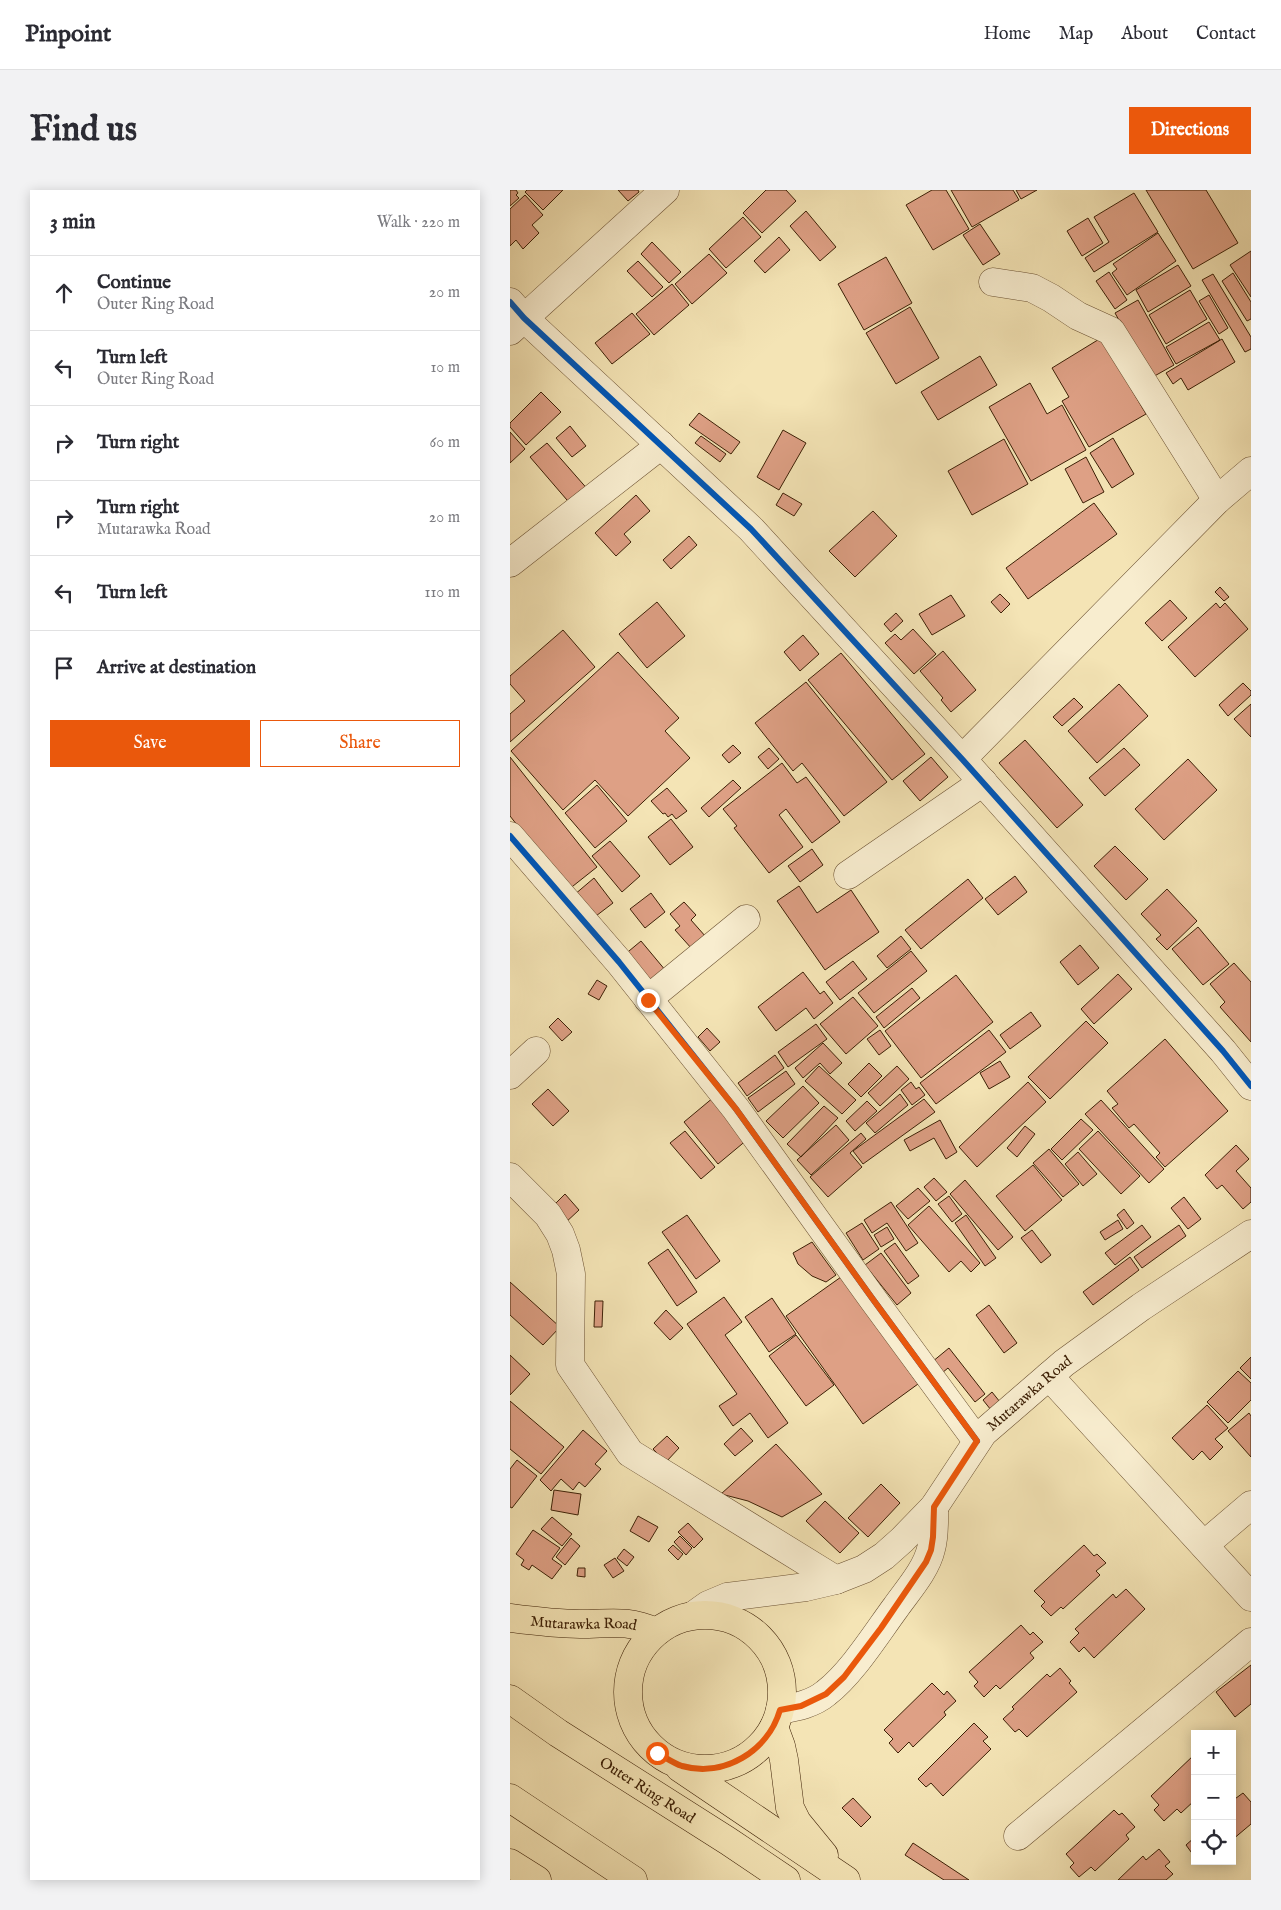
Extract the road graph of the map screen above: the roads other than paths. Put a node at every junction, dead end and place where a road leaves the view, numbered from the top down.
1 (665, 190) edge
2 (993, 282) dead end
3 (515, 317) edge
4 (661, 445) junction
5 (1251, 471) edge
6 (1217, 500) junction
7 (510, 563) edge
8 (962, 758) junction
9 (983, 782) junction
10 (510, 836) edge
11 (848, 875) dead end
12 (746, 918) dead end
13 (648, 1000) junction
14 (536, 1051) dead end
15 (510, 1075) edge
16 (1251, 1086) edge
17 (510, 1178) edge
18 (1251, 1234) edge
19 (1049, 1376) junction
20 (977, 1441) junction
21 (1251, 1505) edge
22 (934, 1507) junction
23 (1204, 1546) junction
24 (836, 1580) junction
25 (1251, 1597) edge
26 (694, 1615) junction
27 (510, 1618) edge
28 (656, 1632) junction
29 (1251, 1642) edge
30 (510, 1699) edge
31 (777, 1719) junction
32 (657, 1753) junction
33 (510, 1798) edge
34 (1018, 1836) dead end
35 (510, 1862) edge
36 (537, 1880) edge
37 (633, 1880) edge
38 (786, 1880) edge
39 (847, 1880) edge

1 - 3 street
2 - 6 street
3 - 4 street
4 - 7 street
4 - 8 street
5 - 6 street
6 - 8 street
8 - 9 street
9 - 11 street
9 - 16 street
10 - 13 street
12 - 13 street
13 - 20 street
14 - 15 street
17 - 24 street
18 - 19 street, Mutarawka Road
19 - 20 street, Mutarawka Road
19 - 23 street
20 - 22 street, Mutarawka Road
21 - 23 street
22 - 24 street, Mutarawka Road
22 - 31 street
23 - 25 street
24 - 26 street, Mutarawka Road
26 - 28 main road
26 - 31 main road
27 - 28 main road, Mutarawka Road
28 - 32 main road
29 - 34 street
30 - 38 main road, Outer Ring Road
31 - 32 main road
31 - 39 main road
32 - 39 main road
33 - 37 main road
35 - 36 main road

